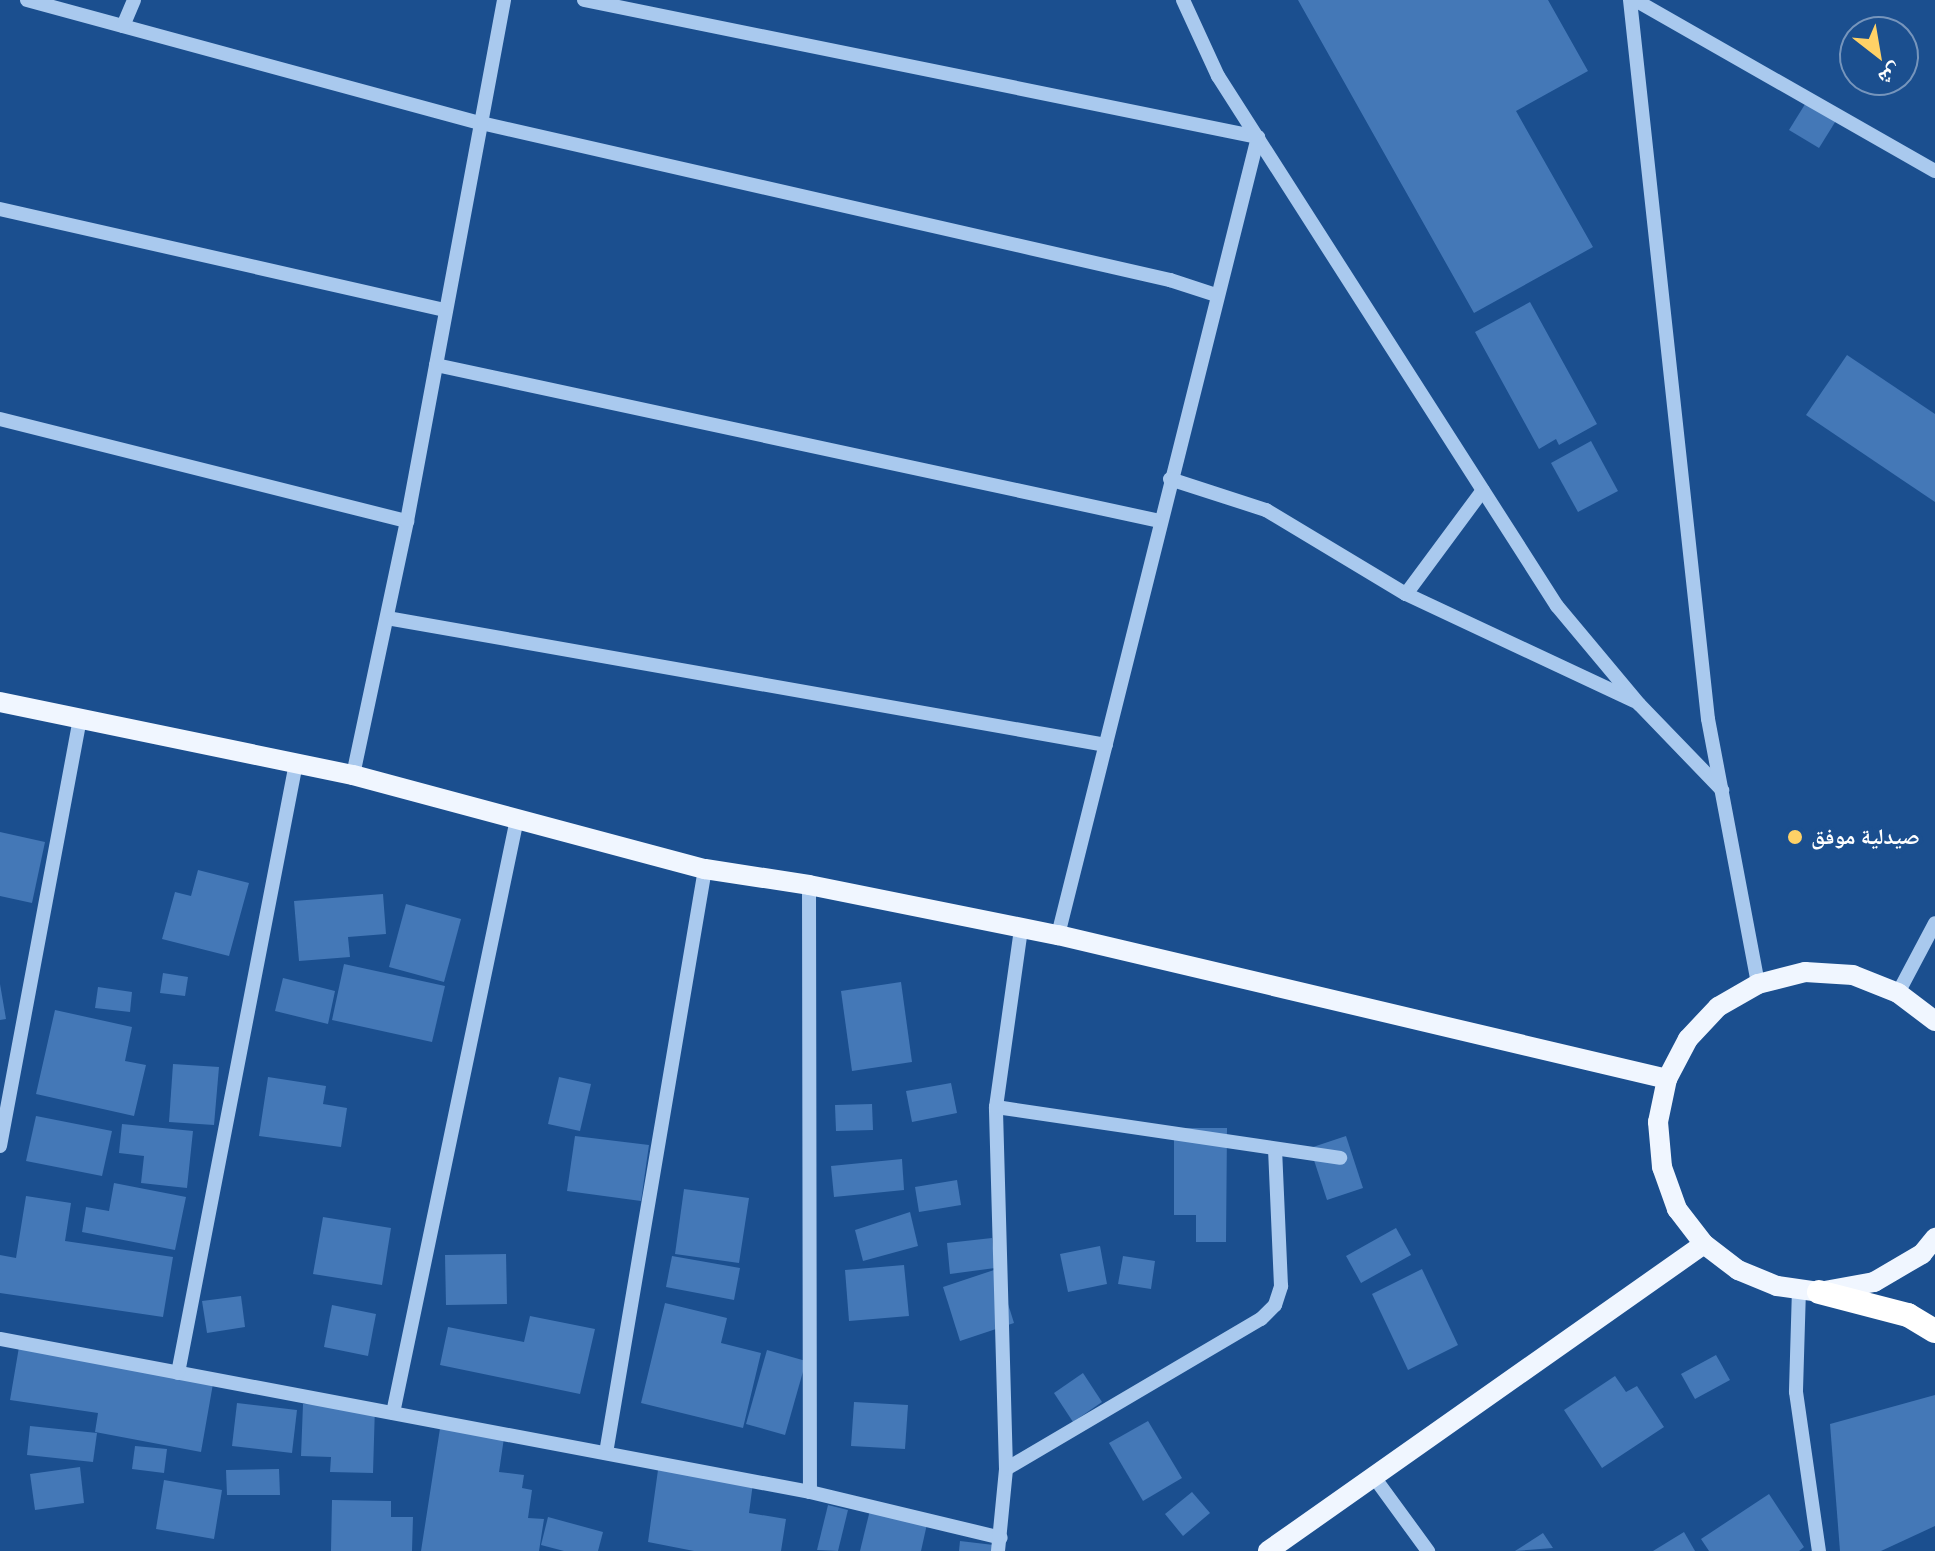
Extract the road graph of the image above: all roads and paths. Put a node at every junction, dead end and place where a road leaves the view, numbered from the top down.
1 (27, 0) edge
2 (134, 0) edge
3 (504, 0) edge
4 (584, 0) edge
5 (1183, 0) edge
6 (1633, 0) edge
7 (123, 26) junction
8 (481, 123) junction
9 (1258, 137) junction
10 (1935, 171) edge
11 (0, 209) edge
12 (1216, 295) junction
13 (446, 310) junction
14 (436, 365) junction
15 (0, 419) edge
16 (1170, 479) junction
17 (1483, 490) junction
18 (407, 521) junction
19 (1160, 521) junction
20 (1406, 594) junction
21 (387, 618) junction
22 (0, 702) edge
23 (1639, 704) junction
24 (80, 719) junction
25 (1106, 745) junction
26 (296, 763) junction
27 (353, 775) junction
28 (1724, 792) junction
29 (517, 819) junction
30 (705, 869) junction
31 (809, 885) junction
32 (1935, 923) edge
33 (1021, 929) junction
34 (1058, 935) junction
35 (1758, 984) junction
36 (1898, 993) junction
37 (1935, 1021) edge
38 (1667, 1079) junction
39 (996, 1107) junction
40 (0, 1146) edge
41 (1275, 1149) junction
42 (1340, 1158) dead end
43 (1935, 1238) edge
44 (1704, 1244) junction
45 (1809, 1290) junction
46 (1935, 1331) edge
47 (0, 1339) edge
48 (178, 1373) junction
49 (393, 1413) junction
50 (606, 1453) junction
51 (1006, 1469) junction
52 (1374, 1477) junction
53 (810, 1492) junction
54 (1000, 1545) edge
55 (1268, 1551) edge
56 (1428, 1551) edge
57 (1819, 1551) edge

1 - 7 street
2 - 7 street
3 - 8 street
4 - 9 street
5 - 9 street
6 - 10 street
6 - 28 street
7 - 8 street
8 - 12 street
8 - 13 street
9 - 12 street
9 - 17 street
11 - 13 street
12 - 16 street
13 - 14 street
14 - 18 street
14 - 19 street
15 - 18 street
16 - 19 street
16 - 20 street
17 - 20 street
17 - 23 street
18 - 21 street
19 - 25 street
20 - 23 street
21 - 25 street
21 - 27 street
22 - 24 main road
23 - 28 street
24 - 26 main road
24 - 40 street
25 - 34 street
26 - 27 main road
26 - 48 street
27 - 29 main road
28 - 35 street
29 - 30 main road
29 - 49 street
30 - 31 main road
30 - 50 street
31 - 33 main road
31 - 53 street
32 - 36 street
33 - 34 main road
33 - 39 street
34 - 38 main road
35 - 36 main road
35 - 38 main road
36 - 37 main road
38 - 44 main road
39 - 41 street
39 - 51 street
41 - 42 street
41 - 51 street
43 - 45 main road
44 - 45 main road
44 - 52 main road
45 - 46 highway
45 - 57 street
47 - 48 street
48 - 49 street
49 - 50 street
50 - 53 street
51 - 54 street
52 - 55 main road
52 - 56 street
53 - 54 street

